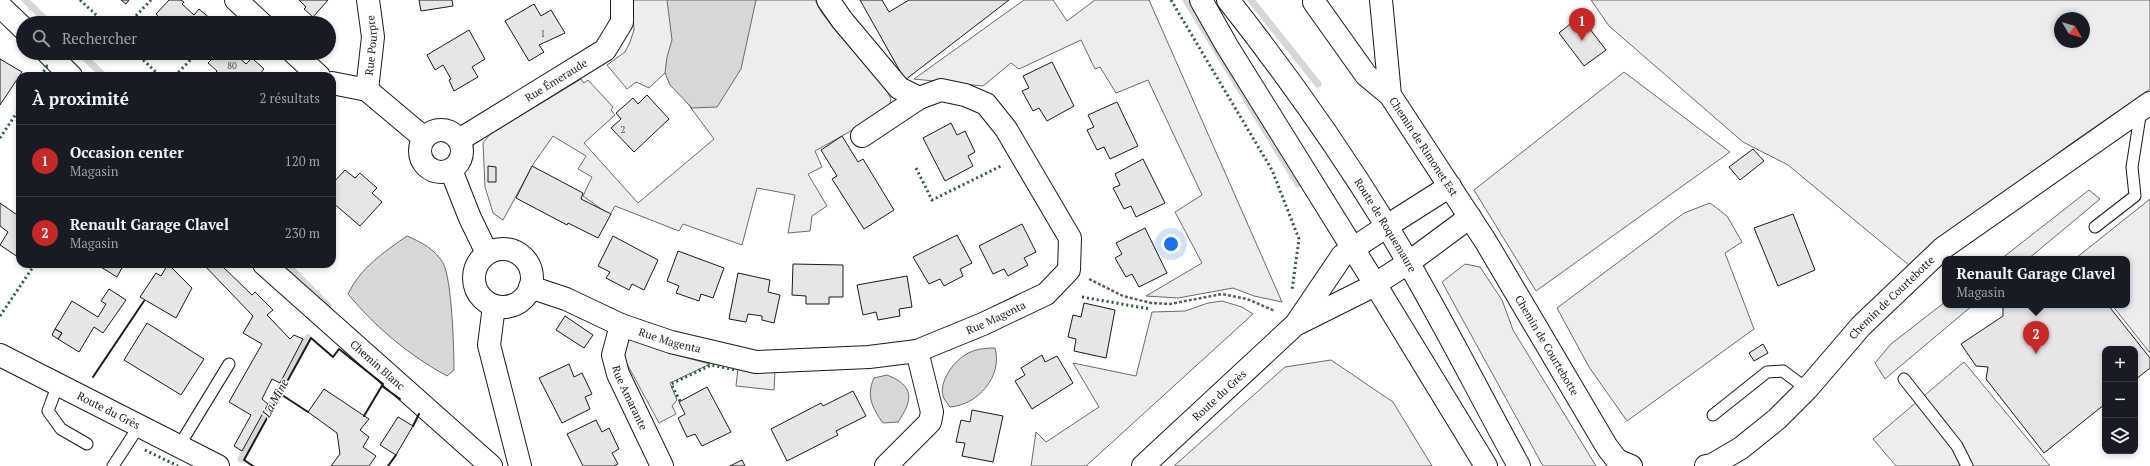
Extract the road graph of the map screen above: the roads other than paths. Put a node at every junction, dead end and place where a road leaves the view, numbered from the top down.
1 (236, 0) edge
2 (368, 0) edge
3 (622, 0) edge
4 (828, 0) edge
5 (1200, 0) edge
6 (1228, 0) edge
7 (1381, 0) edge
8 (1313, 1) edge
9 (1, 8) edge
10 (253, 16) edge
11 (16, 22) edge
12 (55, 60) edge
13 (302, 60) edge
14 (67, 72) edge
15 (315, 72) edge
16 (336, 84) edge
17 (367, 90) junction
18 (1390, 95) junction
19 (919, 98) junction
20 (2146, 106) edge
21 (862, 136) dead end
22 (424, 138) junction
23 (459, 140) junction
24 (451, 170) junction
25 (1450, 186) junction
26 (1470, 217) junction
27 (1387, 226) junction
28 (2095, 227) dead end
29 (1353, 247) junction
30 (487, 253) junction
31 (1408, 263) junction
32 (268, 268) edge
33 (1375, 284) junction
34 (530, 287) junction
35 (494, 306) junction
36 (1296, 324) junction
37 (621, 325) junction
38 (917, 351) junction
39 (0, 354) edge
40 (229, 364) dead end
41 (1904, 379) dead end
42 (58, 384) junction
43 (1807, 389) junction
44 (1713, 415) dead end
45 (139, 426) junction
46 (87, 444) dead end
47 (179, 446) junction
48 (113, 466) edge
49 (218, 466) edge
50 (491, 466) edge
51 (520, 466) edge
52 (662, 466) edge
53 (886, 466) edge
54 (1143, 466) edge
55 (1486, 466) edge
56 (1519, 466) edge
57 (1631, 466) edge
58 (1706, 466) edge
59 (1967, 466) edge

1 - 10 street
2 - 17 street, Rue Pourpre
3 - 23 street, Rue Émeraude
4 - 19 street
5 - 29 street
6 - 27 street, Route de Roquemaure
7 - 18 street, Chemin de Rimonet Est
8 - 18 street
9 - 11 street
12 - 14 street
13 - 15 street
16 - 17 street
17 - 22 street
18 - 25 street, Chemin de Rimonet Est
19 - 21 street
19 - 38 street, Rue Magenta
20 - 28 lane
20 - 43 street, Chemin de Courtebotte
22 - 23 street
22 - 24 street
23 - 24 street
24 - 30 street
25 - 26 street, Chemin de Rimonet Est
25 - 27 street
26 - 31 street
26 - 57 street, Chemin de Courtebotte
27 - 29 street
27 - 31 street, Route de Roquemaure
29 - 33 street
29 - 36 street
30 - 34 street
30 - 35 street
31 - 33 street
31 - 56 street, Route de Roquemaure
32 - 50 street, Chemin Blanc
33 - 36 street
33 - 55 street
34 - 35 street
34 - 37 street, Rue Magenta
35 - 51 street
36 - 54 street, Route du Grès
37 - 38 street, Rue Magenta
37 - 52 street, Rue Amarante
38 - 53 street
39 - 42 street, Route du Grès
40 - 47 lane
41 - 59 lane
42 - 45 street, Route du Grès
42 - 46 lane
43 - 44 lane
43 - 58 street, Chemin de Courtebotte
45 - 47 street, Route du Grès
45 - 48 lane
47 - 49 street, Route du Grès

